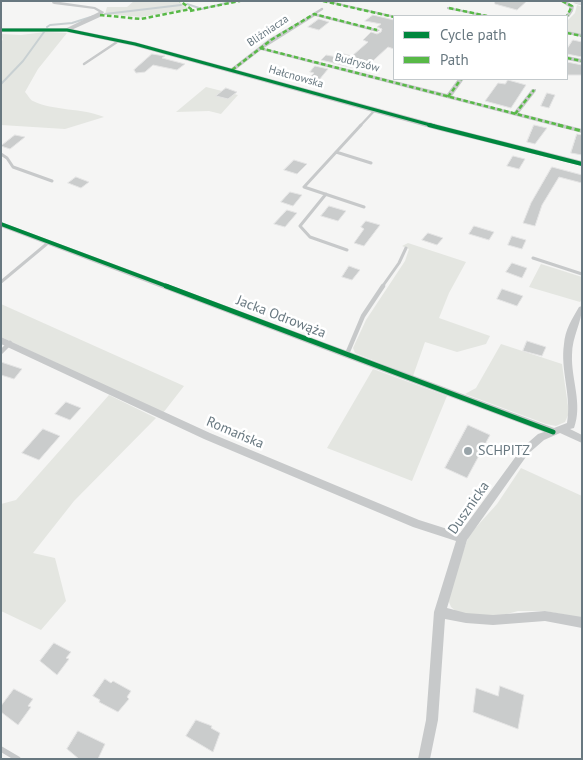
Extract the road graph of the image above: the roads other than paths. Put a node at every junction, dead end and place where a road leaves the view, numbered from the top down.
1 (56, 1) edge
2 (323, 1) edge
3 (562, 1) edge
4 (578, 1) edge
5 (582, 2) edge
6 (449, 8) dead end
7 (322, 9) dead end
8 (314, 14) junction
9 (482, 15) edge
10 (568, 15) edge
11 (393, 17) edge
12 (1, 30) edge
13 (67, 30) junction
14 (377, 30) dead end
15 (568, 33) edge
16 (582, 36) edge
17 (120, 40) junction
18 (260, 48) junction
19 (568, 58) edge
20 (582, 61) edge
21 (84, 64) dead end
22 (232, 70) junction
23 (461, 80) edge
24 (534, 90) dead end
25 (448, 96) junction
26 (375, 110) junction
27 (515, 114) junction
28 (582, 132) edge
29 (336, 152) junction
30 (1, 154) edge
31 (371, 163) dead end
32 (582, 164) edge
33 (52, 181) dead end
34 (326, 194) junction
35 (364, 207) dead end
36 (1, 224) edge
37 (49, 242) junction
38 (406, 248) dead end
39 (347, 250) dead end
40 (533, 258) dead end
41 (582, 274) edge
42 (1, 282) edge
43 (582, 309) edge
44 (6, 342) edge
45 (1, 352) edge
46 (347, 354) junction
47 (558, 431) junction
48 (582, 440) edge
49 (462, 538) junction
50 (440, 612) junction
51 (582, 624) edge
52 (1, 749) edge
53 (18, 759) edge
54 (424, 759) edge

1 - 13 street
2 - 11 street
3 - 10 street
4 - 5 highway
6 - 9 street
7 - 8 lane
8 - 14 street
8 - 18 street, Bliźniacza
12 - 13 street, Hałcnowska
13 - 17 street, Hałcnowska
15 - 16 street
17 - 21 lane
17 - 22 street, Hałcnowska
18 - 22 street, Bliźniacza
18 - 25 street, Budrysów
19 - 20 street
22 - 26 street, Hałcnowska
23 - 25 street
24 - 27 street
25 - 27 street, Budrysów
26 - 29 lane
26 - 32 street, Hałcnowska
27 - 28 street, Budrysów
29 - 31 lane
29 - 34 lane
30 - 33 lane
34 - 35 lane
34 - 39 lane
36 - 37 street, Jacka Odrowąża
37 - 42 lane
37 - 46 street, Jacka Odrowąża
38 - 46 lane
40 - 41 lane
43 - 47 street, Dusznicka
44 - 45 lane
44 - 49 street, Romańska
46 - 47 street, Jacka Odrowąża
47 - 48 street, Jacka Odrowąża
47 - 49 street, Dusznicka
49 - 50 street, Dusznicka
50 - 51 street
50 - 54 street, Dusznicka
52 - 53 lane

